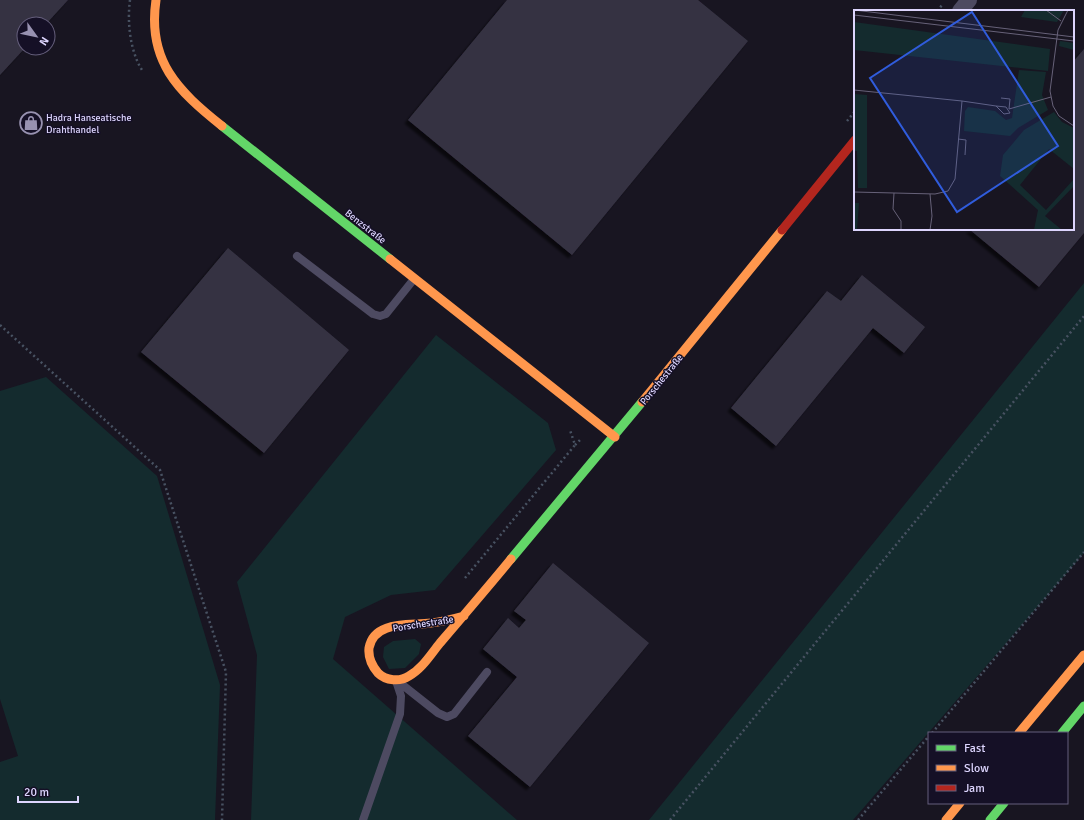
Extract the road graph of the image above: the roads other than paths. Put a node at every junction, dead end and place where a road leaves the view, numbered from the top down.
1 (156, 0) edge
2 (968, 0) edge
3 (961, 10) edge
4 (854, 141) edge
5 (297, 256) dead end
6 (414, 278) junction
7 (615, 437) junction
8 (464, 616) junction
9 (1084, 655) edge
10 (487, 672) dead end
11 (396, 680) junction
12 (1084, 706) edge
13 (1020, 732) edge
14 (1063, 732) edge
15 (959, 804) edge
16 (1003, 804) edge
17 (363, 820) edge
18 (946, 820) edge
19 (990, 820) edge

1 - 6 main road, Benzstraße
2 - 3 street
4 - 7 main road, Porschestraße
5 - 6 lane
6 - 7 main road, Benzstraße
7 - 8 main road, Porschestraße
8 - 11 main road, Porschestraße
8 - 11 main road, Porschestraße
9 - 13 main road
10 - 11 lane
11 - 17 lane
12 - 14 main road
15 - 18 main road
16 - 19 main road

